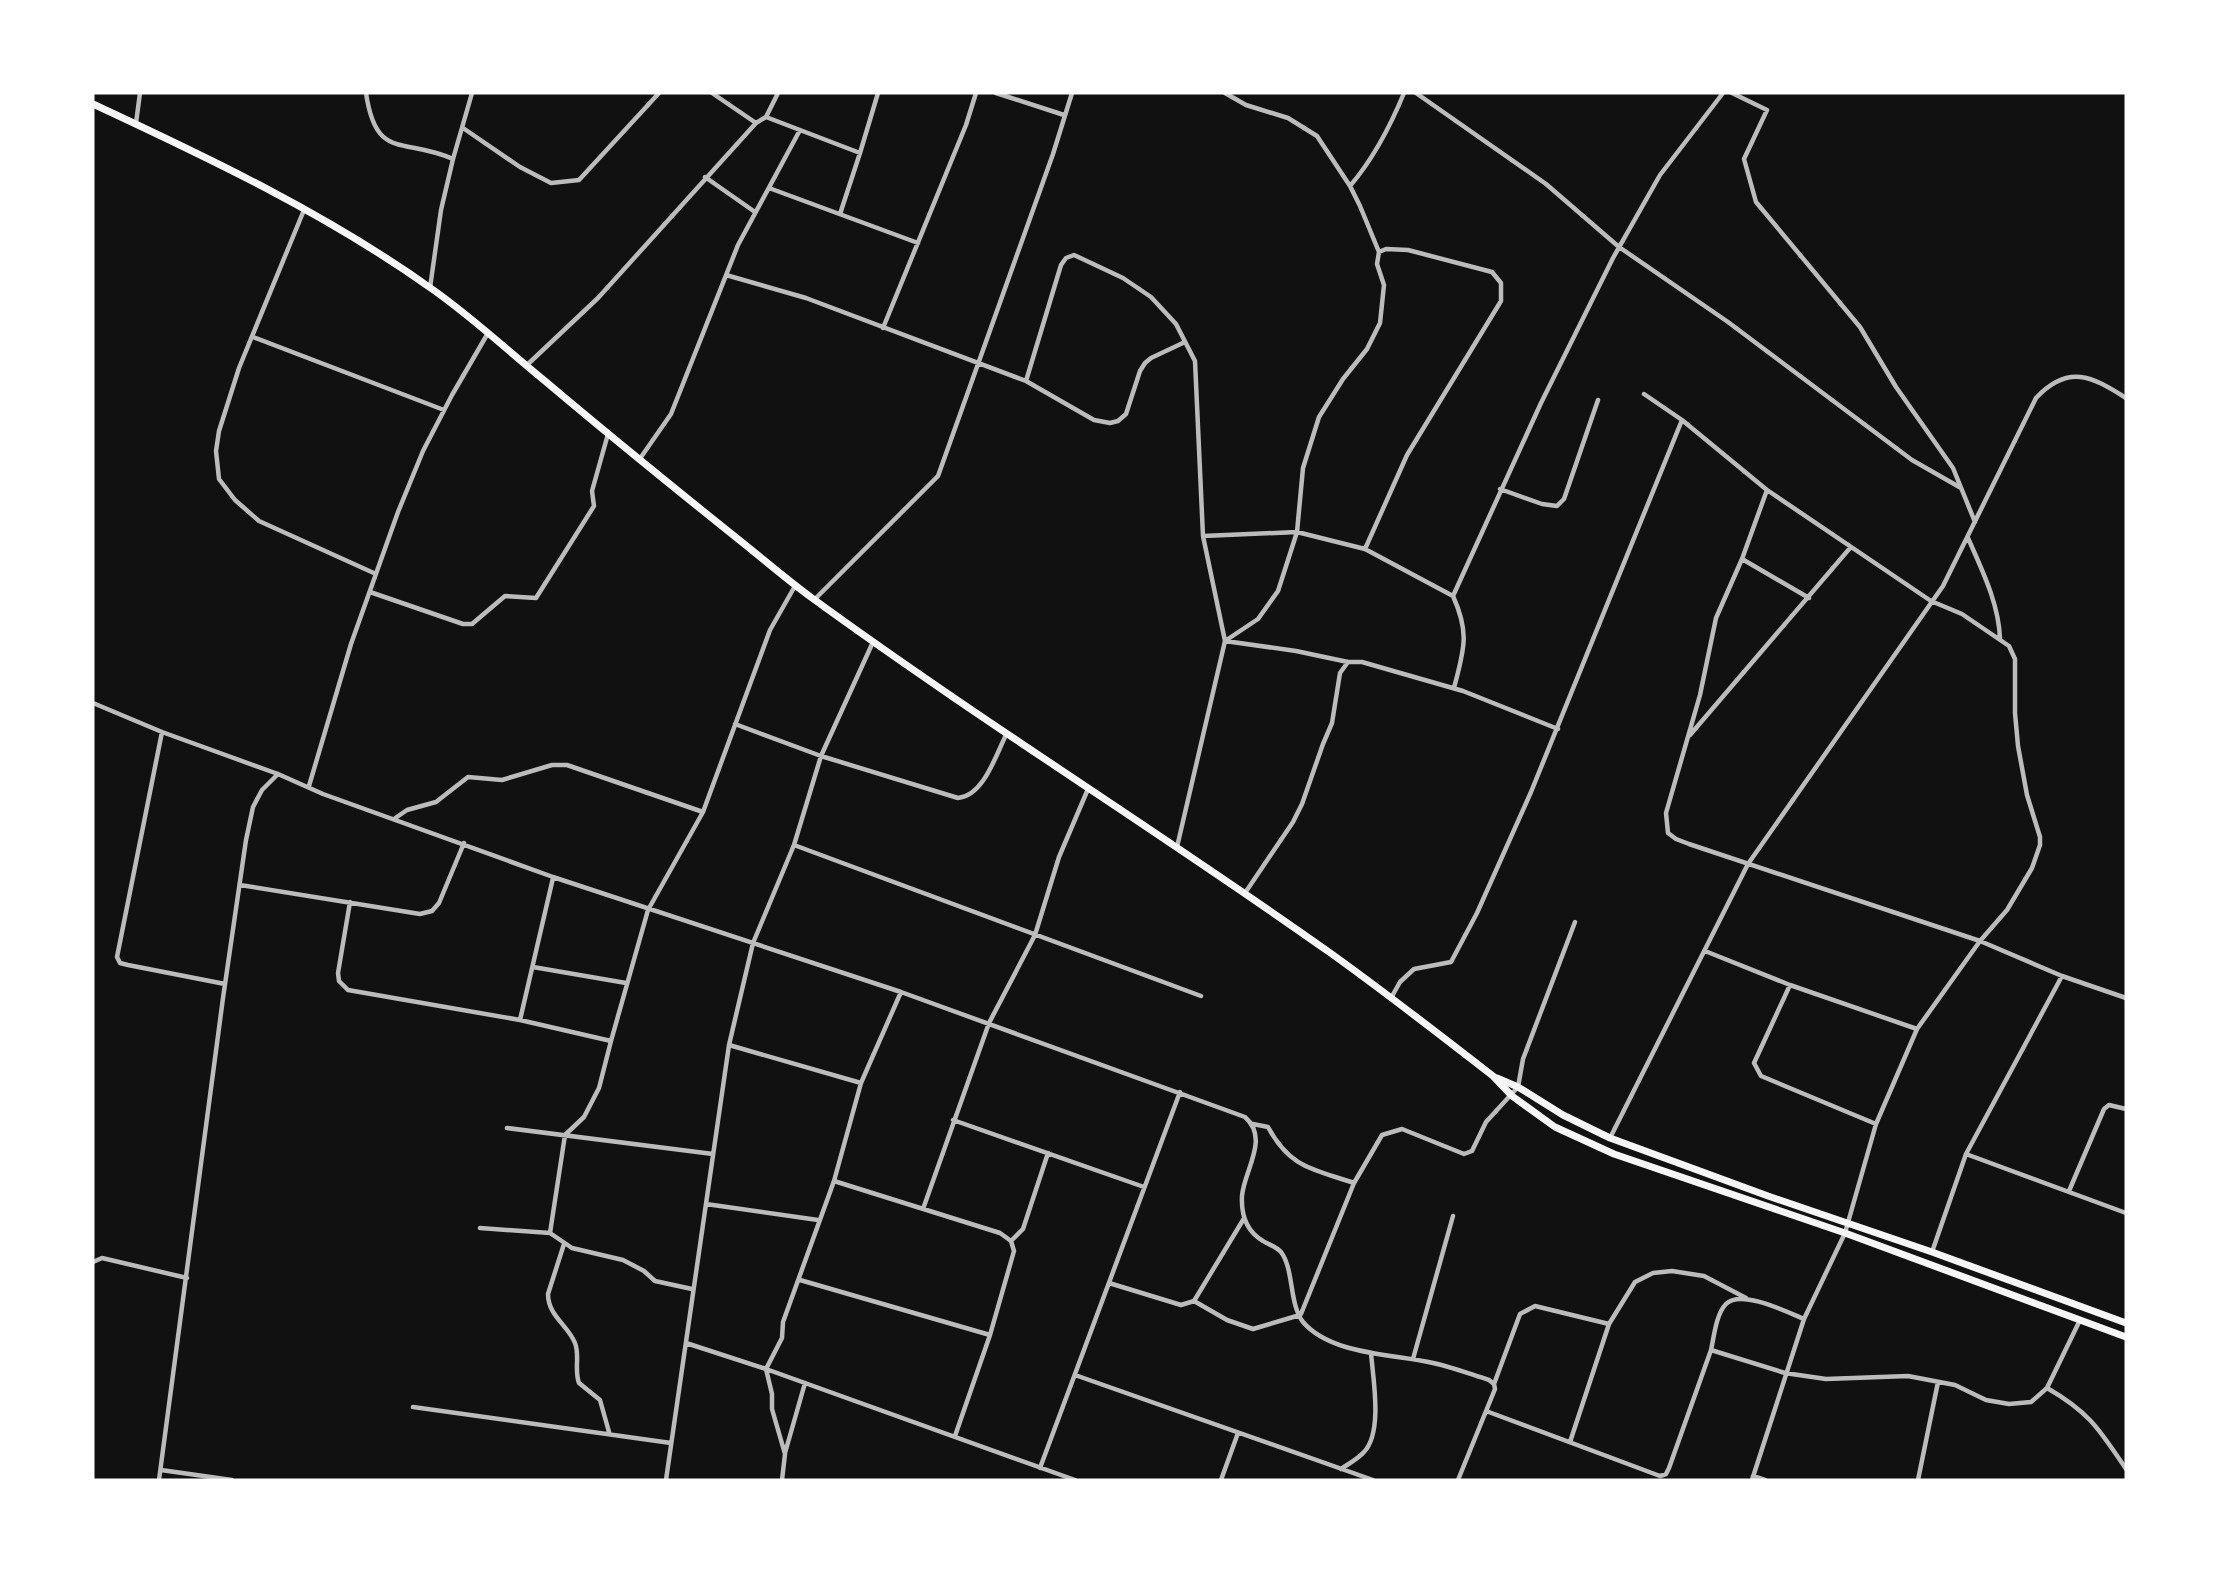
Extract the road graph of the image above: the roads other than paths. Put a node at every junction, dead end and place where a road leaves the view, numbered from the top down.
1 (141, 93) edge
2 (366, 93) edge
3 (472, 93) edge
4 (659, 93) edge
5 (712, 93) edge
6 (778, 93) edge
7 (878, 93) edge
8 (976, 93) edge
9 (996, 93) edge
10 (1072, 93) edge
11 (1225, 93) edge
12 (1404, 93) edge
13 (1416, 93) edge
14 (1723, 93) edge
15 (1732, 93) edge
16 (93, 104) edge
17 (1064, 115) junction
18 (766, 117) junction
19 (756, 123) junction
20 (136, 124) junction
21 (463, 128) junction
22 (800, 130) junction
23 (860, 153) junction
24 (453, 159) junction
25 (705, 177) junction
26 (1350, 186) junction
27 (769, 188) junction
28 (304, 210) junction
29 (755, 212) junction
30 (840, 214) junction
31 (918, 243) junction
32 (1619, 247) junction
33 (1379, 252) junction
34 (726, 275) junction
35 (430, 288) junction
36 (883, 328) junction
37 (489, 332) junction
38 (253, 337) junction
39 (1185, 342) junction
40 (978, 364) junction
41 (526, 366) junction
42 (1026, 381) junction
43 (1644, 394) dead end
44 (2126, 398) edge
45 (1598, 400) dead end
46 (444, 410) junction
47 (1682, 420) junction
48 (608, 434) junction
49 (639, 461) junction
50 (1961, 488) junction
51 (1500, 489) junction
52 (1767, 491) junction
53 (1975, 522) junction
54 (1297, 532) junction
55 (1203, 536) junction
56 (1967, 537) junction
57 (1850, 548) junction
58 (1365, 549) junction
59 (1742, 559) junction
60 (376, 574) junction
61 (795, 586) junction
62 (370, 592) junction
63 (1453, 596) junction
64 (1809, 598) junction
65 (815, 600) junction
66 (1931, 601) junction
67 (2000, 640) junction
68 (874, 641) junction
69 (1225, 641) junction
70 (1348, 662) junction
71 (1454, 688) junction
72 (95, 705) edge
73 (735, 724) junction
74 (1558, 729) junction
75 (162, 732) junction
76 (1007, 732) junction
77 (1687, 738) junction
78 (821, 756) junction
79 (278, 774) junction
80 (309, 786) junction
81 (1088, 789) junction
82 (703, 811) junction
83 (394, 819) junction
84 (464, 843) junction
85 (794, 845) junction
86 (1177, 848) junction
87 (1748, 864) junction
88 (553, 877) junction
89 (240, 885) junction
90 (1244, 894) junction
91 (351, 902) junction
92 (648, 910) junction
93 (1575, 922) dead end
94 (1035, 935) junction
95 (1980, 942) junction
96 (753, 943) junction
97 (1705, 951) junction
98 (533, 967) junction
99 (2062, 976) junction
100 (626, 983) junction
101 (225, 984) junction
102 (1790, 985) junction
103 (901, 992) junction
104 (1201, 996) dead end
105 (1391, 998) junction
106 (2126, 998) edge
107 (520, 1020) junction
108 (989, 1023) junction
109 (1917, 1029) junction
110 (611, 1041) junction
111 (729, 1045) junction
112 (1493, 1076) junction
113 (861, 1083) junction
114 (1518, 1087) junction
115 (1180, 1092) junction
116 (1512, 1096) junction
117 (2126, 1109) edge
118 (1563, 1115) junction
119 (953, 1120) junction
120 (1253, 1124) junction
121 (1876, 1124) junction
122 (1555, 1127) junction
123 (507, 1128) dead end
124 (565, 1135) junction
125 (1610, 1138) junction
126 (1048, 1153) junction
127 (713, 1154) junction
128 (1966, 1154) junction
129 (834, 1181) junction
130 (1354, 1183) junction
131 (1144, 1187) junction
132 (2069, 1191) junction
133 (706, 1204) junction
134 (923, 1209) junction
135 (2126, 1213) edge
136 (1453, 1216) dead end
137 (1244, 1219) junction
138 (818, 1220) junction
139 (1848, 1223) junction
140 (480, 1228) dead end
141 (550, 1233) junction
142 (1844, 1233) junction
143 (1011, 1241) junction
144 (565, 1244) junction
145 (1931, 1252) junction
146 (93, 1262) edge
147 (187, 1278) junction
148 (800, 1280) junction
149 (1109, 1283) junction
150 (692, 1289) junction
151 (1746, 1298) junction
152 (1194, 1301) junction
153 (1300, 1315) junction
154 (1804, 1319) junction
155 (2080, 1320) junction
156 (2126, 1323) edge
157 (1609, 1324) junction
158 (990, 1335) junction
159 (2126, 1337) edge
160 (686, 1343) junction
161 (1710, 1350) junction
162 (1371, 1353) junction
163 (1413, 1359) junction
164 (766, 1369) junction
165 (1785, 1373) junction
166 (1075, 1375) junction
167 (1938, 1382) junction
168 (806, 1383) junction
169 (1494, 1384) junction
170 (2047, 1388) junction
171 (414, 1407) dead end
172 (1486, 1410) junction
173 (608, 1432) junction
174 (1238, 1433) junction
175 (956, 1436) junction
176 (1570, 1442) junction
177 (671, 1443) junction
178 (785, 1454) junction
179 (1040, 1468) junction
180 (1341, 1469) junction
181 (2126, 1469) edge
182 (161, 1470) junction
183 (1050, 1471) junction
184 (1753, 1478) edge
185 (159, 1480) edge
186 (232, 1480) edge
187 (666, 1480) edge
188 (782, 1480) edge
189 (1046, 1480) edge
190 (1075, 1480) edge
191 (1221, 1480) edge
192 (1373, 1480) edge
193 (1458, 1480) edge
194 (1765, 1480) edge
195 (1918, 1480) edge

1 - 20 street
2 - 24 street
3 - 21 street
4 - 21 street
5 - 19 street
6 - 18 street
7 - 23 street
8 - 31 street
9 - 17 street
10 - 17 street
11 - 26 street
12 - 26 street
13 - 32 street
14 - 32 street
15 - 50 street
16 - 20 main road
17 - 40 street
18 - 19 street
18 - 22 street
19 - 25 street
20 - 28 main road
21 - 24 street
22 - 23 street
22 - 27 street
23 - 30 street
24 - 35 street
25 - 29 street
25 - 41 street
26 - 33 street
27 - 29 street
27 - 30 street
28 - 35 main road
28 - 38 street
29 - 34 street
30 - 31 street
31 - 36 street
32 - 50 street
32 - 51 street
33 - 54 street
33 - 58 street
34 - 36 street
34 - 49 street
35 - 37 main road
36 - 40 street
37 - 41 main road
37 - 46 street
38 - 46 street
38 - 60 street
39 - 42 street
39 - 42 street
39 - 55 street
40 - 42 street
40 - 65 street
41 - 48 main road
43 - 47 street
44 - 53 street
45 - 51 street
46 - 60 street
47 - 52 street
47 - 74 street
48 - 49 main road
48 - 62 street
49 - 61 main road
50 - 53 street
51 - 63 street
52 - 57 street
52 - 59 street
53 - 56 street
54 - 55 street
54 - 58 street
54 - 69 street
55 - 69 street
56 - 66 street
56 - 67 street
57 - 64 street
57 - 66 street
58 - 63 street
59 - 64 street
59 - 77 street
60 - 62 street
61 - 65 main road
61 - 73 street
62 - 80 street
63 - 71 street
64 - 77 street
65 - 68 main road
66 - 67 street
66 - 87 street
67 - 95 street
68 - 76 main road
68 - 78 street
69 - 70 street
69 - 86 street
70 - 71 street
70 - 90 street
71 - 74 street
72 - 75 street
73 - 78 street
73 - 82 street
74 - 105 street
75 - 79 street
75 - 101 street
76 - 78 street
76 - 81 main road
77 - 87 street
78 - 85 street
79 - 80 street
79 - 89 street
80 - 83 street
81 - 86 main road
81 - 94 street
82 - 83 street
82 - 92 street
83 - 84 street
84 - 88 street
84 - 91 street
85 - 94 street
85 - 96 street
86 - 90 main road
87 - 95 street
87 - 97 street
88 - 92 street
88 - 98 street
89 - 91 street
89 - 101 street
90 - 105 main road
91 - 107 street
92 - 96 street
92 - 100 street
93 - 114 street
94 - 104 street
94 - 108 street
95 - 99 street
95 - 109 street
96 - 103 street
96 - 111 street
97 - 102 street
97 - 125 street
98 - 100 street
98 - 107 street
99 - 106 street
99 - 128 street
100 - 110 street
101 - 147 street
102 - 109 street
102 - 121 street
103 - 108 street
103 - 113 street
105 - 112 main road
107 - 110 street
108 - 115 street
108 - 119 street
109 - 121 street
110 - 124 street
111 - 113 street
111 - 127 street
112 - 114 main road
112 - 116 main road
113 - 129 street
114 - 116 street
114 - 118 main road
115 - 120 street
115 - 131 street
116 - 122 main road
116 - 130 street
117 - 132 street
118 - 122 main road
118 - 125 main road
119 - 126 street
119 - 134 street
120 - 130 street
120 - 137 street
121 - 139 street
122 - 142 main road
123 - 124 street
124 - 127 street
124 - 141 street
125 - 139 main road
126 - 131 street
126 - 143 street
127 - 133 street
128 - 132 street
128 - 145 street
129 - 134 street
129 - 138 street
130 - 153 street
131 - 149 street
132 - 135 street
133 - 138 street
133 - 150 street
134 - 143 street
136 - 163 street
137 - 152 street
137 - 153 street
138 - 148 street
139 - 142 street
139 - 145 main road
140 - 141 street
141 - 144 street
142 - 154 street
142 - 155 main road
143 - 158 street
144 - 150 street
144 - 173 street
145 - 156 main road
146 - 147 street
147 - 182 street
148 - 158 street
148 - 164 street
149 - 152 street
149 - 166 street
150 - 160 street
151 - 154 street
151 - 157 street
151 - 161 street
152 - 153 street
153 - 162 street
154 - 165 street
155 - 159 main road
155 - 170 street
157 - 169 street
157 - 176 street
158 - 175 street
160 - 164 street
160 - 177 street
161 - 165 street
161 - 176 street
162 - 163 street
162 - 180 street
163 - 169 street
164 - 168 street
164 - 178 street
165 - 167 street
165 - 184 street
166 - 174 street
166 - 179 street
167 - 170 street
167 - 195 street
168 - 175 street
168 - 178 street
169 - 172 street
170 - 181 street
171 - 173 street
172 - 176 street
172 - 193 street
173 - 177 street
174 - 180 street
174 - 191 street
175 - 179 street
177 - 187 street
178 - 188 street
179 - 183 street
180 - 192 street
182 - 185 street
182 - 186 street
183 - 189 street
183 - 190 street
184 - 194 street

